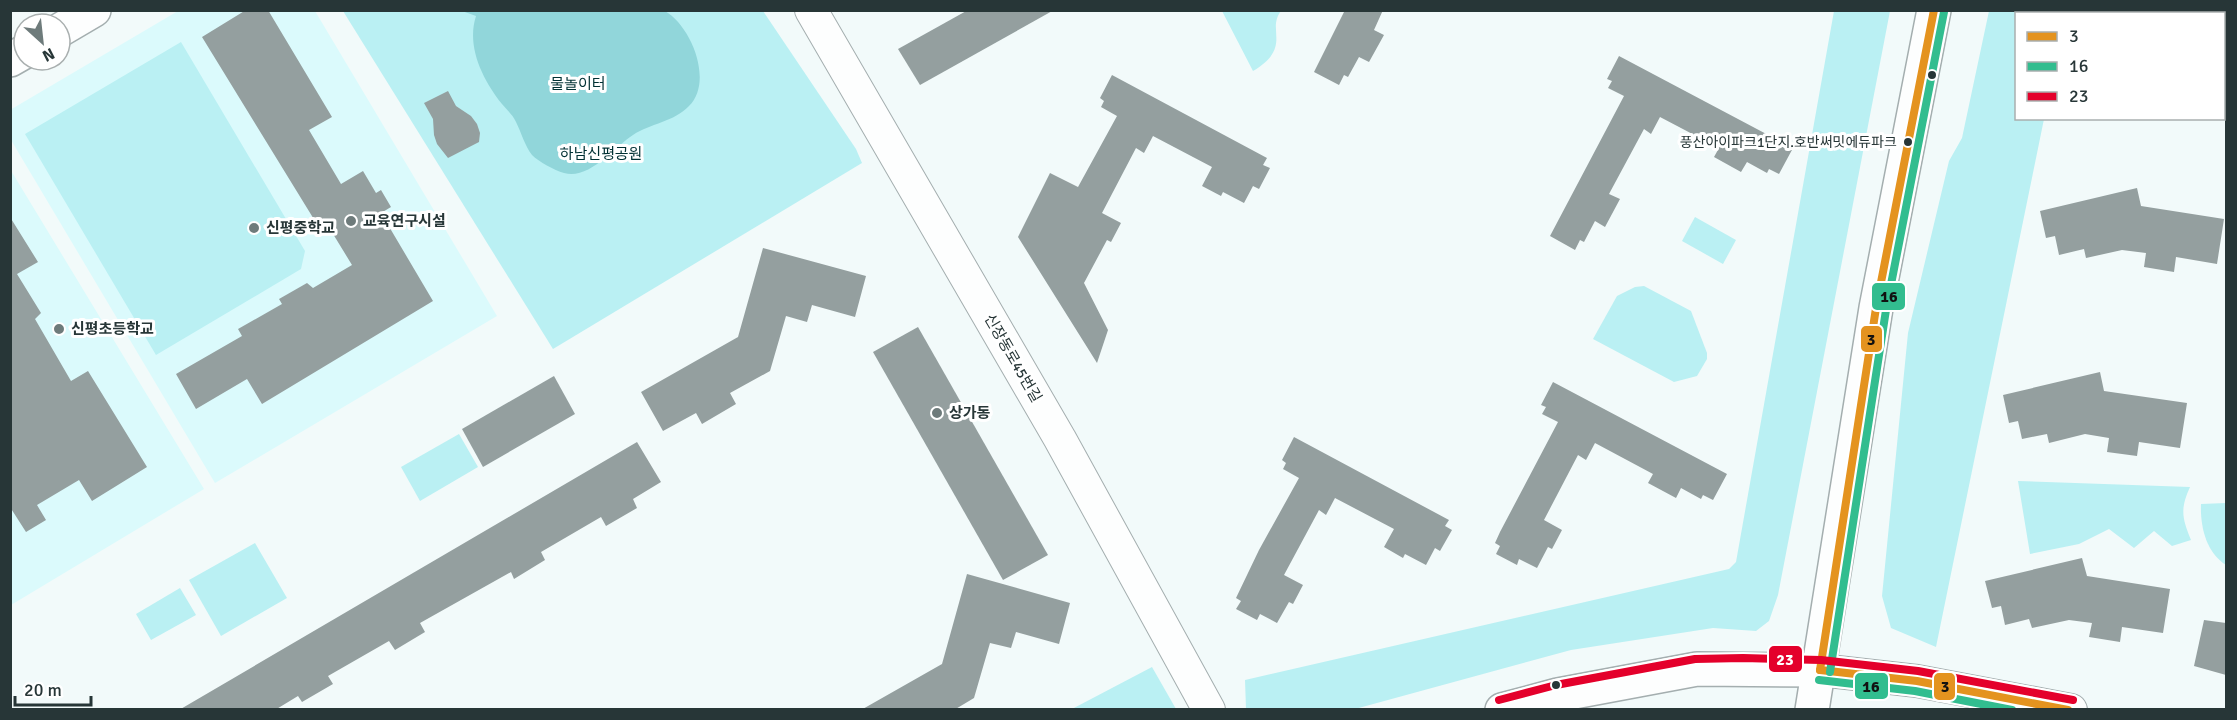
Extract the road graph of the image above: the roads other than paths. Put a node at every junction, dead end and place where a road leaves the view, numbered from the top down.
1 (94, 10) edge
2 (811, 10) edge
3 (1934, 10) edge
4 (72, 23) edge
5 (1820, 670) junction
6 (1209, 710) edge
7 (1502, 710) edge
8 (1812, 710) edge
9 (2071, 710) edge

1 - 4 main road
2 - 6 street, 신장동로45번길
3 - 5 main road
5 - 7 main road
5 - 8 main road
5 - 9 street

